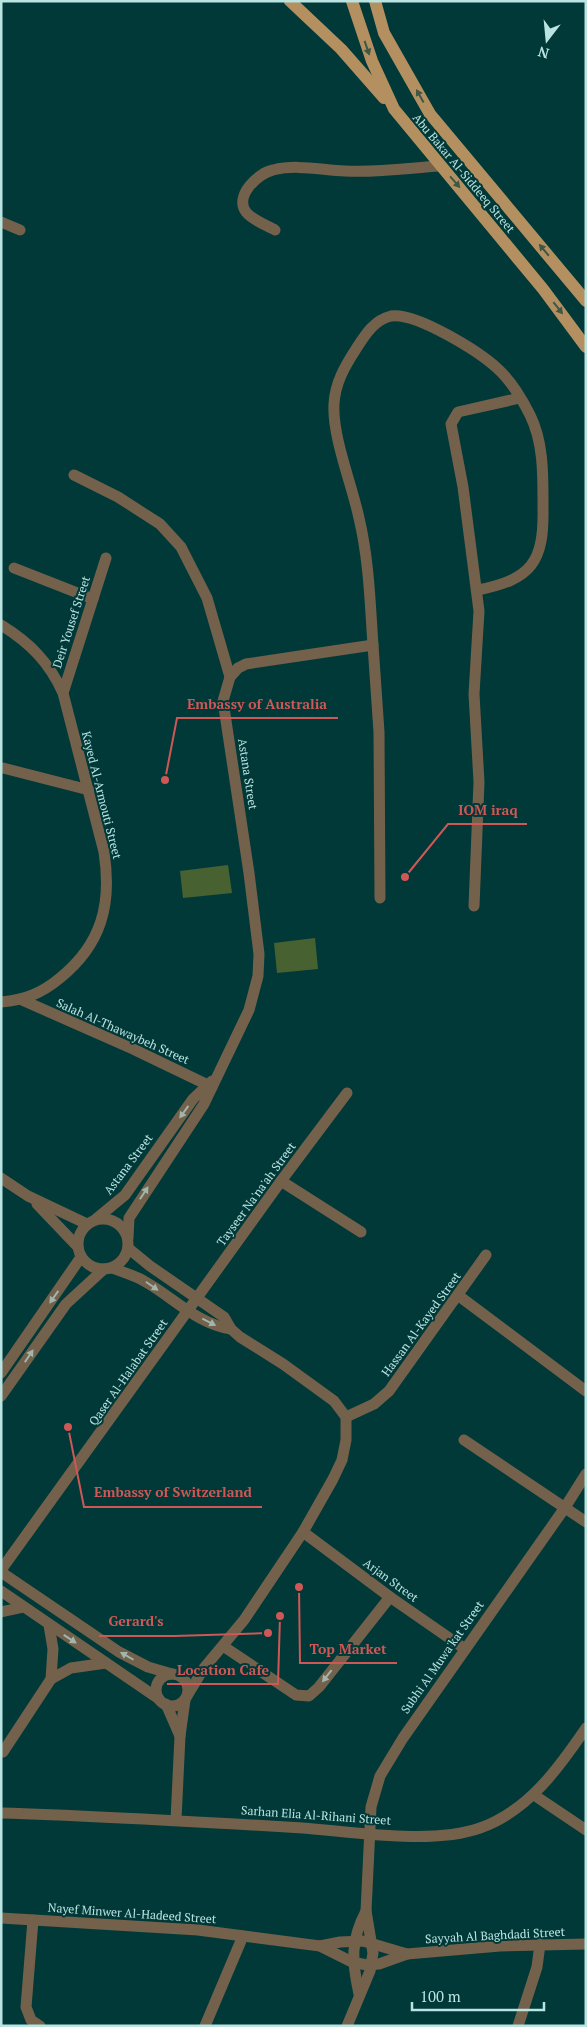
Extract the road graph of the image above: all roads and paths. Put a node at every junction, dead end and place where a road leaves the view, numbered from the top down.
1 (290, 1) edge
2 (352, 1) edge
3 (375, 1) edge
4 (382, 1) edge
5 (384, 33) junction
6 (394, 109) junction
7 (440, 166) junction
8 (1, 222) edge
9 (20, 230) dead end
10 (274, 230) dead end
11 (586, 301) edge
12 (586, 346) edge
13 (520, 398) junction
14 (74, 475) dead end
15 (106, 558) dead end
16 (14, 568) dead end
17 (478, 590) junction
18 (93, 599) junction
19 (1, 625) edge
20 (373, 645) junction
21 (230, 677) junction
22 (63, 693) junction
23 (3, 768) dead end
24 (89, 790) junction
25 (380, 898) dead end
26 (474, 906) dead end
27 (22, 1000) junction
28 (1, 1002) edge
29 (212, 1083) junction
30 (347, 1094) dead end
31 (1, 1178) edge
32 (281, 1181) junction
33 (28, 1196) junction
34 (92, 1222) junction
35 (361, 1232) dead end
36 (128, 1243) junction
37 (79, 1252) junction
38 (486, 1254) dead end
39 (108, 1268) junction
40 (459, 1296) junction
41 (198, 1298) junction
42 (188, 1312) junction
43 (231, 1329) junction
44 (1, 1373) edge
45 (586, 1391) edge
46 (1, 1396) edge
47 (346, 1417) junction
48 (464, 1440) dead end
49 (586, 1474) edge
50 (564, 1509) junction
51 (586, 1522) edge
52 (303, 1532) junction
53 (1, 1571) edge
54 (1, 1591) edge
55 (390, 1597) junction
56 (24, 1607) junction
57 (1, 1612) edge
58 (49, 1625) junction
59 (223, 1646) junction
60 (464, 1648) junction
61 (106, 1663) junction
62 (204, 1668) junction
63 (175, 1674) junction
64 (51, 1679) junction
65 (186, 1698) junction
66 (162, 1702) junction
67 (586, 1728) edge
68 (180, 1736) junction
69 (582, 1742) edge
70 (3, 1752) dead end
71 (534, 1795) junction
72 (1, 1812) edge
73 (176, 1820) junction
74 (586, 1830) edge
75 (369, 1833) junction
76 (366, 1911) junction
77 (1, 1918) edge
78 (33, 1920) junction
79 (244, 1936) junction
80 (355, 1941) junction
81 (372, 1944) junction
82 (540, 1944) junction
83 (586, 1944) edge
84 (320, 1946) junction
85 (407, 1954) junction
86 (352, 1962) junction
87 (371, 1965) junction
88 (359, 1994) junction
89 (40, 2026) edge
90 (205, 2026) edge
91 (347, 2026) edge
92 (518, 2026) edge

1 - 6 main road
2 -> 6 main road, Abu Bakar Al-Siddeeq Street
3 - 5 main road, Abu Bakar Al-Siddeeq Street
4 - 5 main road
11 -> 5 main road, Abu Bakar Al-Siddeeq Street
6 - 7 main road, Abu Bakar Al-Siddeeq Street
7 - 10 street
7 -> 12 main road, Abu Bakar Al-Siddeeq Street
8 - 9 street
13 - 17 street
13 - 17 street
13 - 20 street
14 - 21 street
15 - 18 street, Deir Yousef Street
16 - 18 street
17 - 26 street
18 - 22 street, Deir Yousef Street
19 - 22 street, Kayed Al-Armouti Street
20 - 21 street
20 - 25 street
21 - 29 street, Astana Street
22 - 24 street, Kayed Al-Armouti Street
23 - 24 street
24 - 27 street, Kayed Al-Armouti Street
27 - 28 street, Kayed Al-Armouti Street
27 - 29 street, Salah Al-Thawaybeh Street
29 -> 34 street, Astana Street
36 -> 29 street, Astana Street
30 - 32 street, Tayseer Na'na'ah Street
31 - 33 street
32 - 35 street
32 - 41 street, Tayseer Na'na'ah Street
33 - 34 street
33 - 37 street
34 - 36 street
34 - 37 street
36 - 39 street
36 - 41 street
37 - 39 street
37 -> 44 street
38 - 40 street, Hassan Al-Kayed Street
39 -> 42 street
46 -> 39 street
40 - 45 street
40 - 47 street, Hassan Al-Kayed Street
41 - 42 street, Tayseer Na'na'ah Street
41 - 43 street
42 -> 43 street
42 - 53 street, Qaser Al-Halabat Street
43 - 47 street
47 - 52 street
48 - 50 street
49 - 50 street, Subhi Al Muwa'kat Street
50 - 51 street
50 - 60 street, Subhi Al Muwa'kat Street
52 - 55 street, Arjan Street
52 - 59 street
63 -> 53 street
54 - 56 street
55 -> 59 street
55 - 60 street, Arjan Street
56 - 57 street
56 - 58 street
58 -> 61 street
58 - 64 street
59 - 62 street
60 - 75 street, Subhi Al Muwa'kat Street
61 - 64 street
61 - 66 street
62 - 63 street
62 - 65 street
63 - 65 street
63 - 66 street
64 - 70 street
65 - 66 street
65 - 68 street
66 - 68 street
67 - 69 street, Sarhan Elia Al-Rihani Street
68 - 73 street
69 - 71 street, Sarhan Elia Al-Rihani Street
71 - 74 street
71 - 75 street, Sarhan Elia Al-Rihani Street
72 - 73 street, Sarhan Elia Al-Rihani Street
73 - 75 street, Sarhan Elia Al-Rihani Street
75 - 76 street, Subhi Al Muwa'kat Street
76 - 80 street
76 - 81 street
77 - 78 street, Nayef Minwer Al-Hadeed Street
78 - 79 street, Nayef Minwer Al-Hadeed Street
78 - 89 street
79 - 84 street, Nayef Minwer Al-Hadeed Street
79 - 90 street
80 - 81 street, Sayyah Al Baghdadi Street
80 - 84 street, Nayef Minwer Al-Hadeed Street
80 - 86 street
81 - 85 street, Sayyah Al Baghdadi Street
81 - 87 street
82 - 83 street, Sayyah Al Baghdadi Street
82 - 85 street, Sayyah Al Baghdadi Street
82 - 92 street
84 - 86 street, Nayef Minwer Al-Hadeed Street
85 - 87 street, Sayyah Al Baghdadi Street
86 - 87 street, Sayyah Al Baghdadi Street
86 - 88 street
87 - 88 street
88 - 91 street

